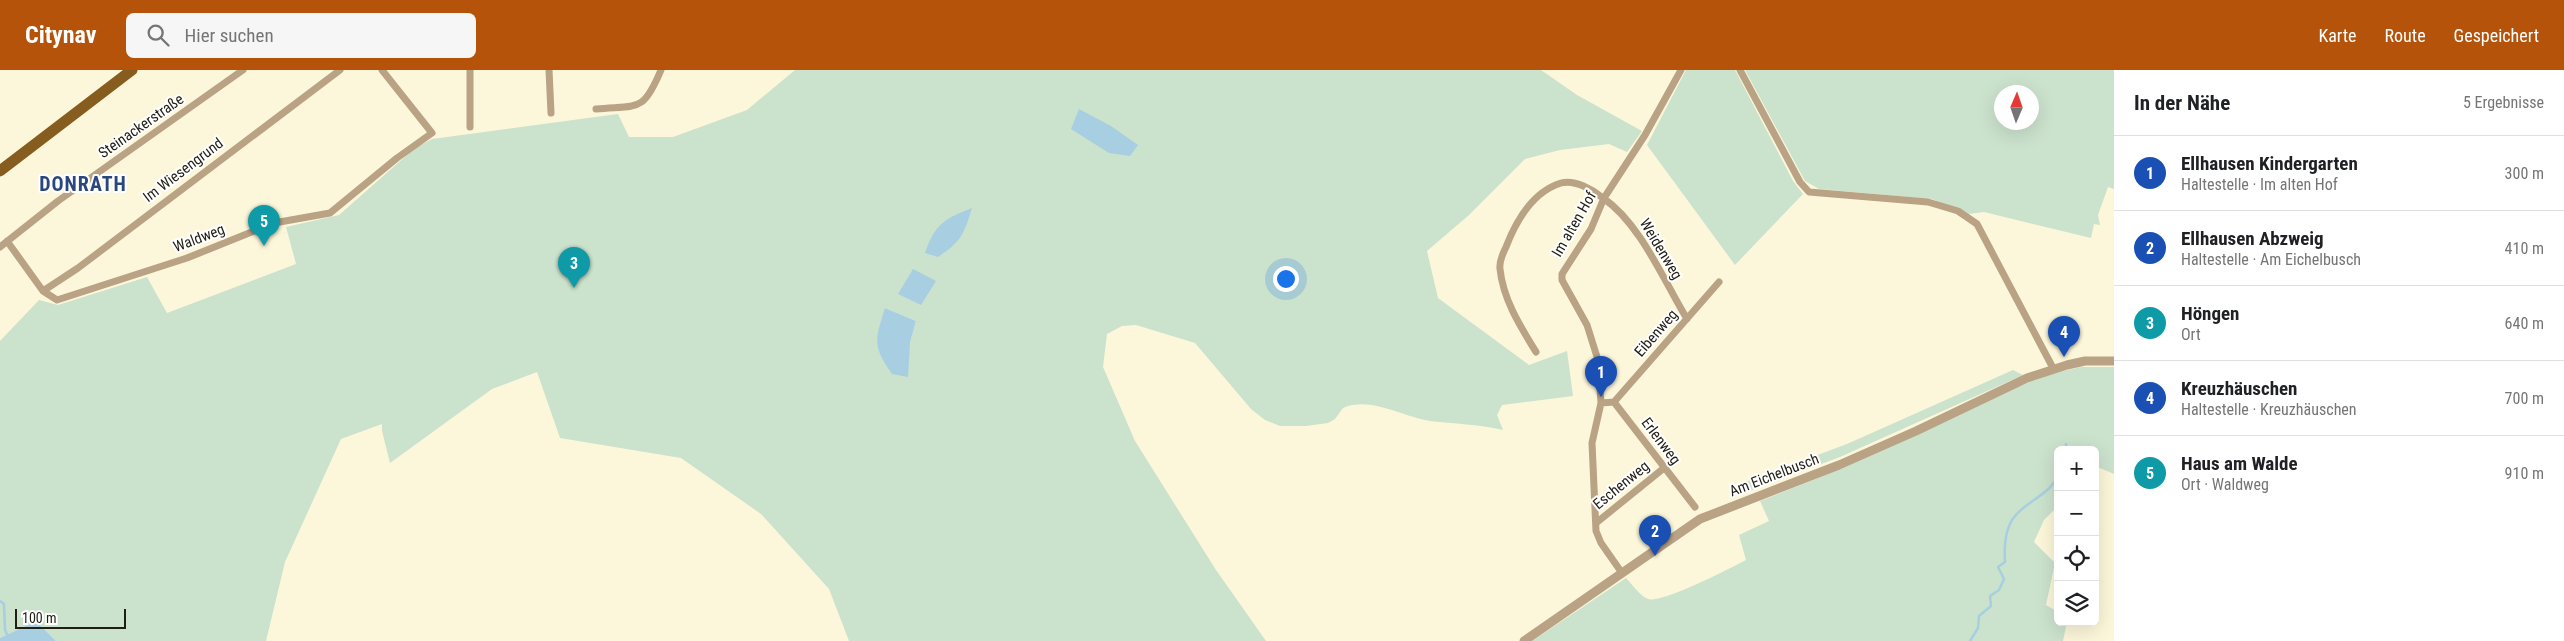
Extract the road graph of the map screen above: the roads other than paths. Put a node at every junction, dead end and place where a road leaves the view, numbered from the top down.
1 (132, 70) edge
2 (243, 70) edge
3 (340, 70) edge
4 (382, 70) edge
5 (470, 70) edge
6 (549, 70) edge
7 (661, 70) edge
8 (1680, 70) edge
9 (1740, 70) edge
10 (596, 109) dead end
11 (551, 114) dead end
12 (470, 126) dead end
13 (0, 171) edge
14 (1604, 198) junction
15 (7, 241) junction
16 (0, 247) edge
17 (1719, 282) dead end
18 (43, 292) junction
19 (1686, 319) junction
20 (1536, 352) dead end
21 (2114, 361) edge
22 (2053, 368) junction
23 (1614, 402) junction
24 (1601, 403) junction
25 (1664, 468) junction
26 (1695, 507) dead end
27 (1596, 523) junction
28 (1622, 573) junction
29 (1524, 641) edge

1 - 13 main road
2 - 15 street, Steinackerstraße
3 - 18 street, Im Wiesengrund
4 - 18 street, Waldweg
5 - 12 street
6 - 11 street
7 - 10 street
8 - 14 street, Im alten Hof
9 - 22 street
14 - 19 street, Weidenweg
14 - 20 street, Weidenweg
14 - 24 street, Im alten Hof
15 - 16 street, Steinackerstraße
15 - 18 street
17 - 19 street, Eibenweg
19 - 23 street, Eibenweg
21 - 22 street, Am Eichelbusch
22 - 28 street, Am Eichelbusch
23 - 24 street
23 - 25 street, Erlenweg
24 - 27 street, Im alten Hof
25 - 26 street, Erlenweg
25 - 27 street, Eschenweg
27 - 28 street, Im alten Hof
28 - 29 street, Am Eichelbusch

